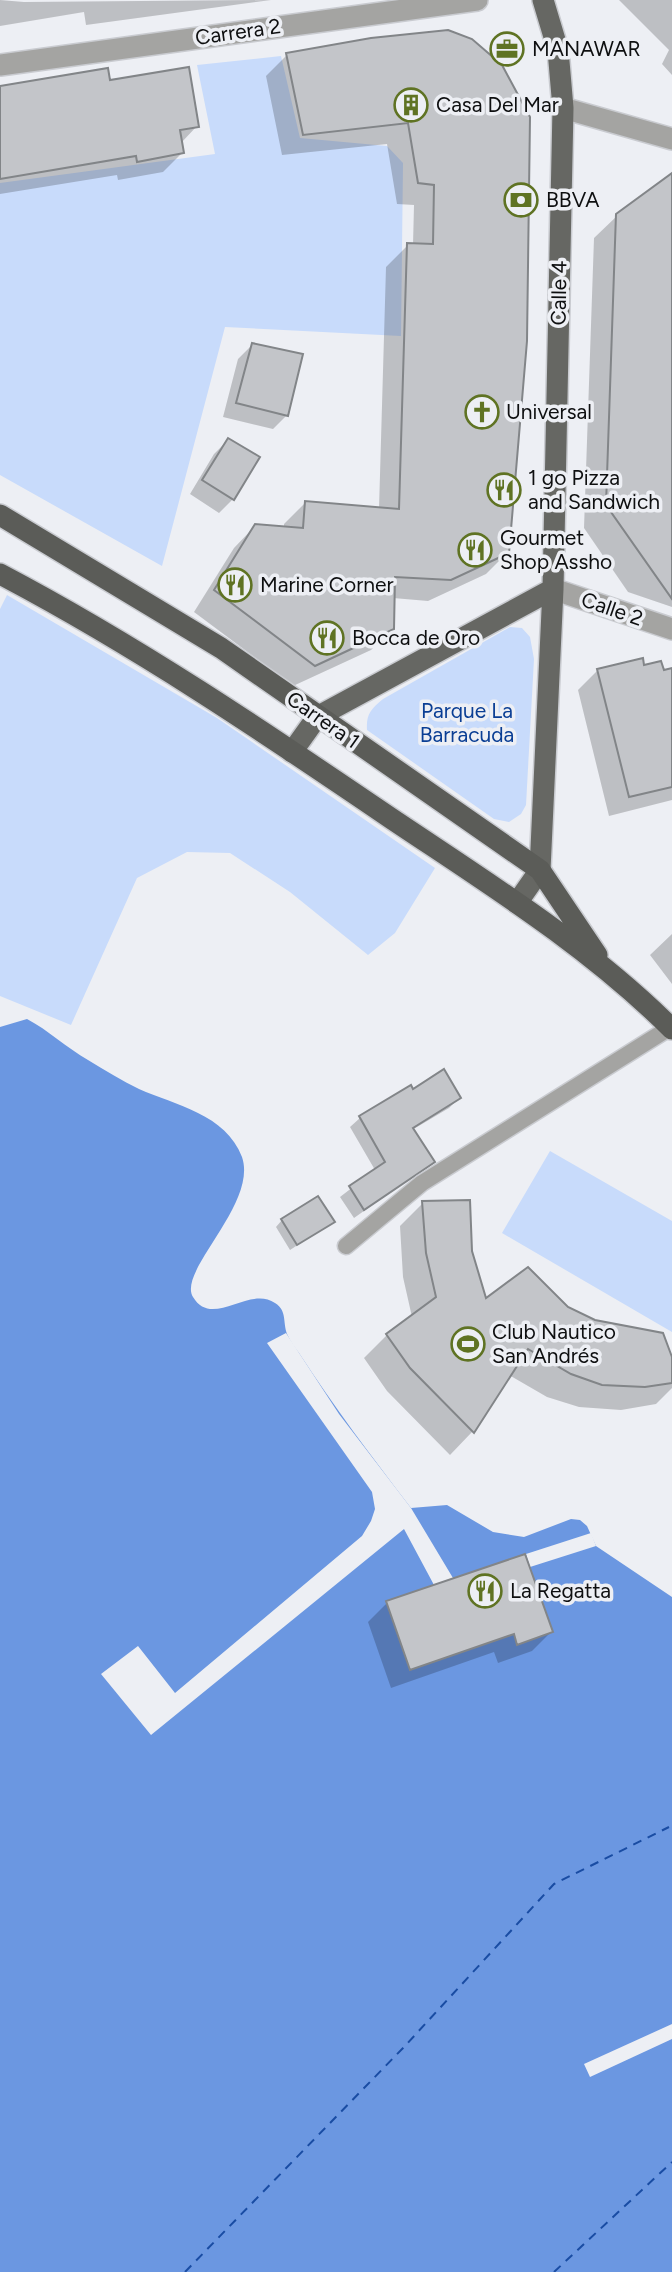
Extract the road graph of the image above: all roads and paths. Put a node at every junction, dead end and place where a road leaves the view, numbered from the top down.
1 (477, 0) edge
2 (543, 0) edge
3 (0, 65) edge
4 (563, 108) junction
5 (672, 139) edge
6 (0, 516) edge
7 (0, 574) edge
8 (553, 589) junction
9 (672, 629) edge
10 (317, 717) junction
11 (292, 751) junction
12 (540, 870) junction
13 (517, 903) junction
14 (606, 968) junction
15 (671, 1028) edge
16 (346, 1246) dead end

1 - 3 street, Carrera 2
2 - 4 main road, Calle 4
4 - 5 street
4 - 8 main road, Calle 4
6 - 10 highway, Carrera 1
7 - 11 highway, Carrera 1
8 - 9 street, Calle 2
8 - 10 main road
8 - 12 main road, Calle 4
10 - 11 main road
10 - 12 highway, Carrera 1
11 - 13 highway, Carrera 1
12 - 13 main road
12 - 14 highway, Carrera 1
13 - 14 highway, Carrera 1
14 - 15 highway, Carrera 1
15 - 16 lane

